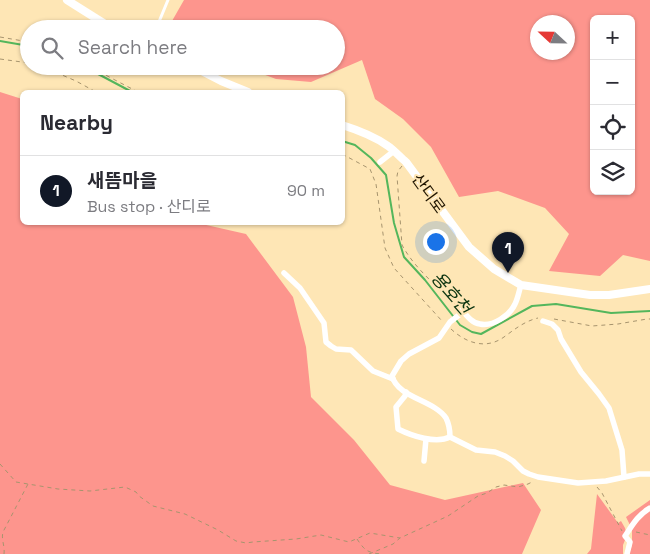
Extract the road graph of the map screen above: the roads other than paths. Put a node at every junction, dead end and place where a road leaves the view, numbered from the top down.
1 (67, 0) edge
2 (168, 0) edge
3 (99, 20) edge
4 (160, 20) edge
5 (209, 75) edge
6 (243, 90) edge
7 (345, 126) edge
8 (394, 151) junction
9 (380, 162) dead end
10 (284, 273) dead end
11 (521, 285) junction
12 (650, 289) edge
13 (543, 319) road end
14 (393, 379) junction
15 (406, 392) junction
16 (450, 437) junction
17 (426, 439) junction
18 (424, 461) dead end
19 (650, 474) edge
20 (624, 477) junction
21 (650, 508) edge
22 (627, 554) edge

1 - 3 street
2 - 4 lane
5 - 6 street
7 - 8 street, 산디로
8 - 9 street
8 - 11 street, 산디로
10 - 14 street
11 - 12 street, 산디로
11 - 14 street
13 - 20 street
14 - 15 street
15 - 16 street
15 - 17 street
16 - 17 street
16 - 20 street
17 - 18 street
19 - 20 street
21 - 22 street

